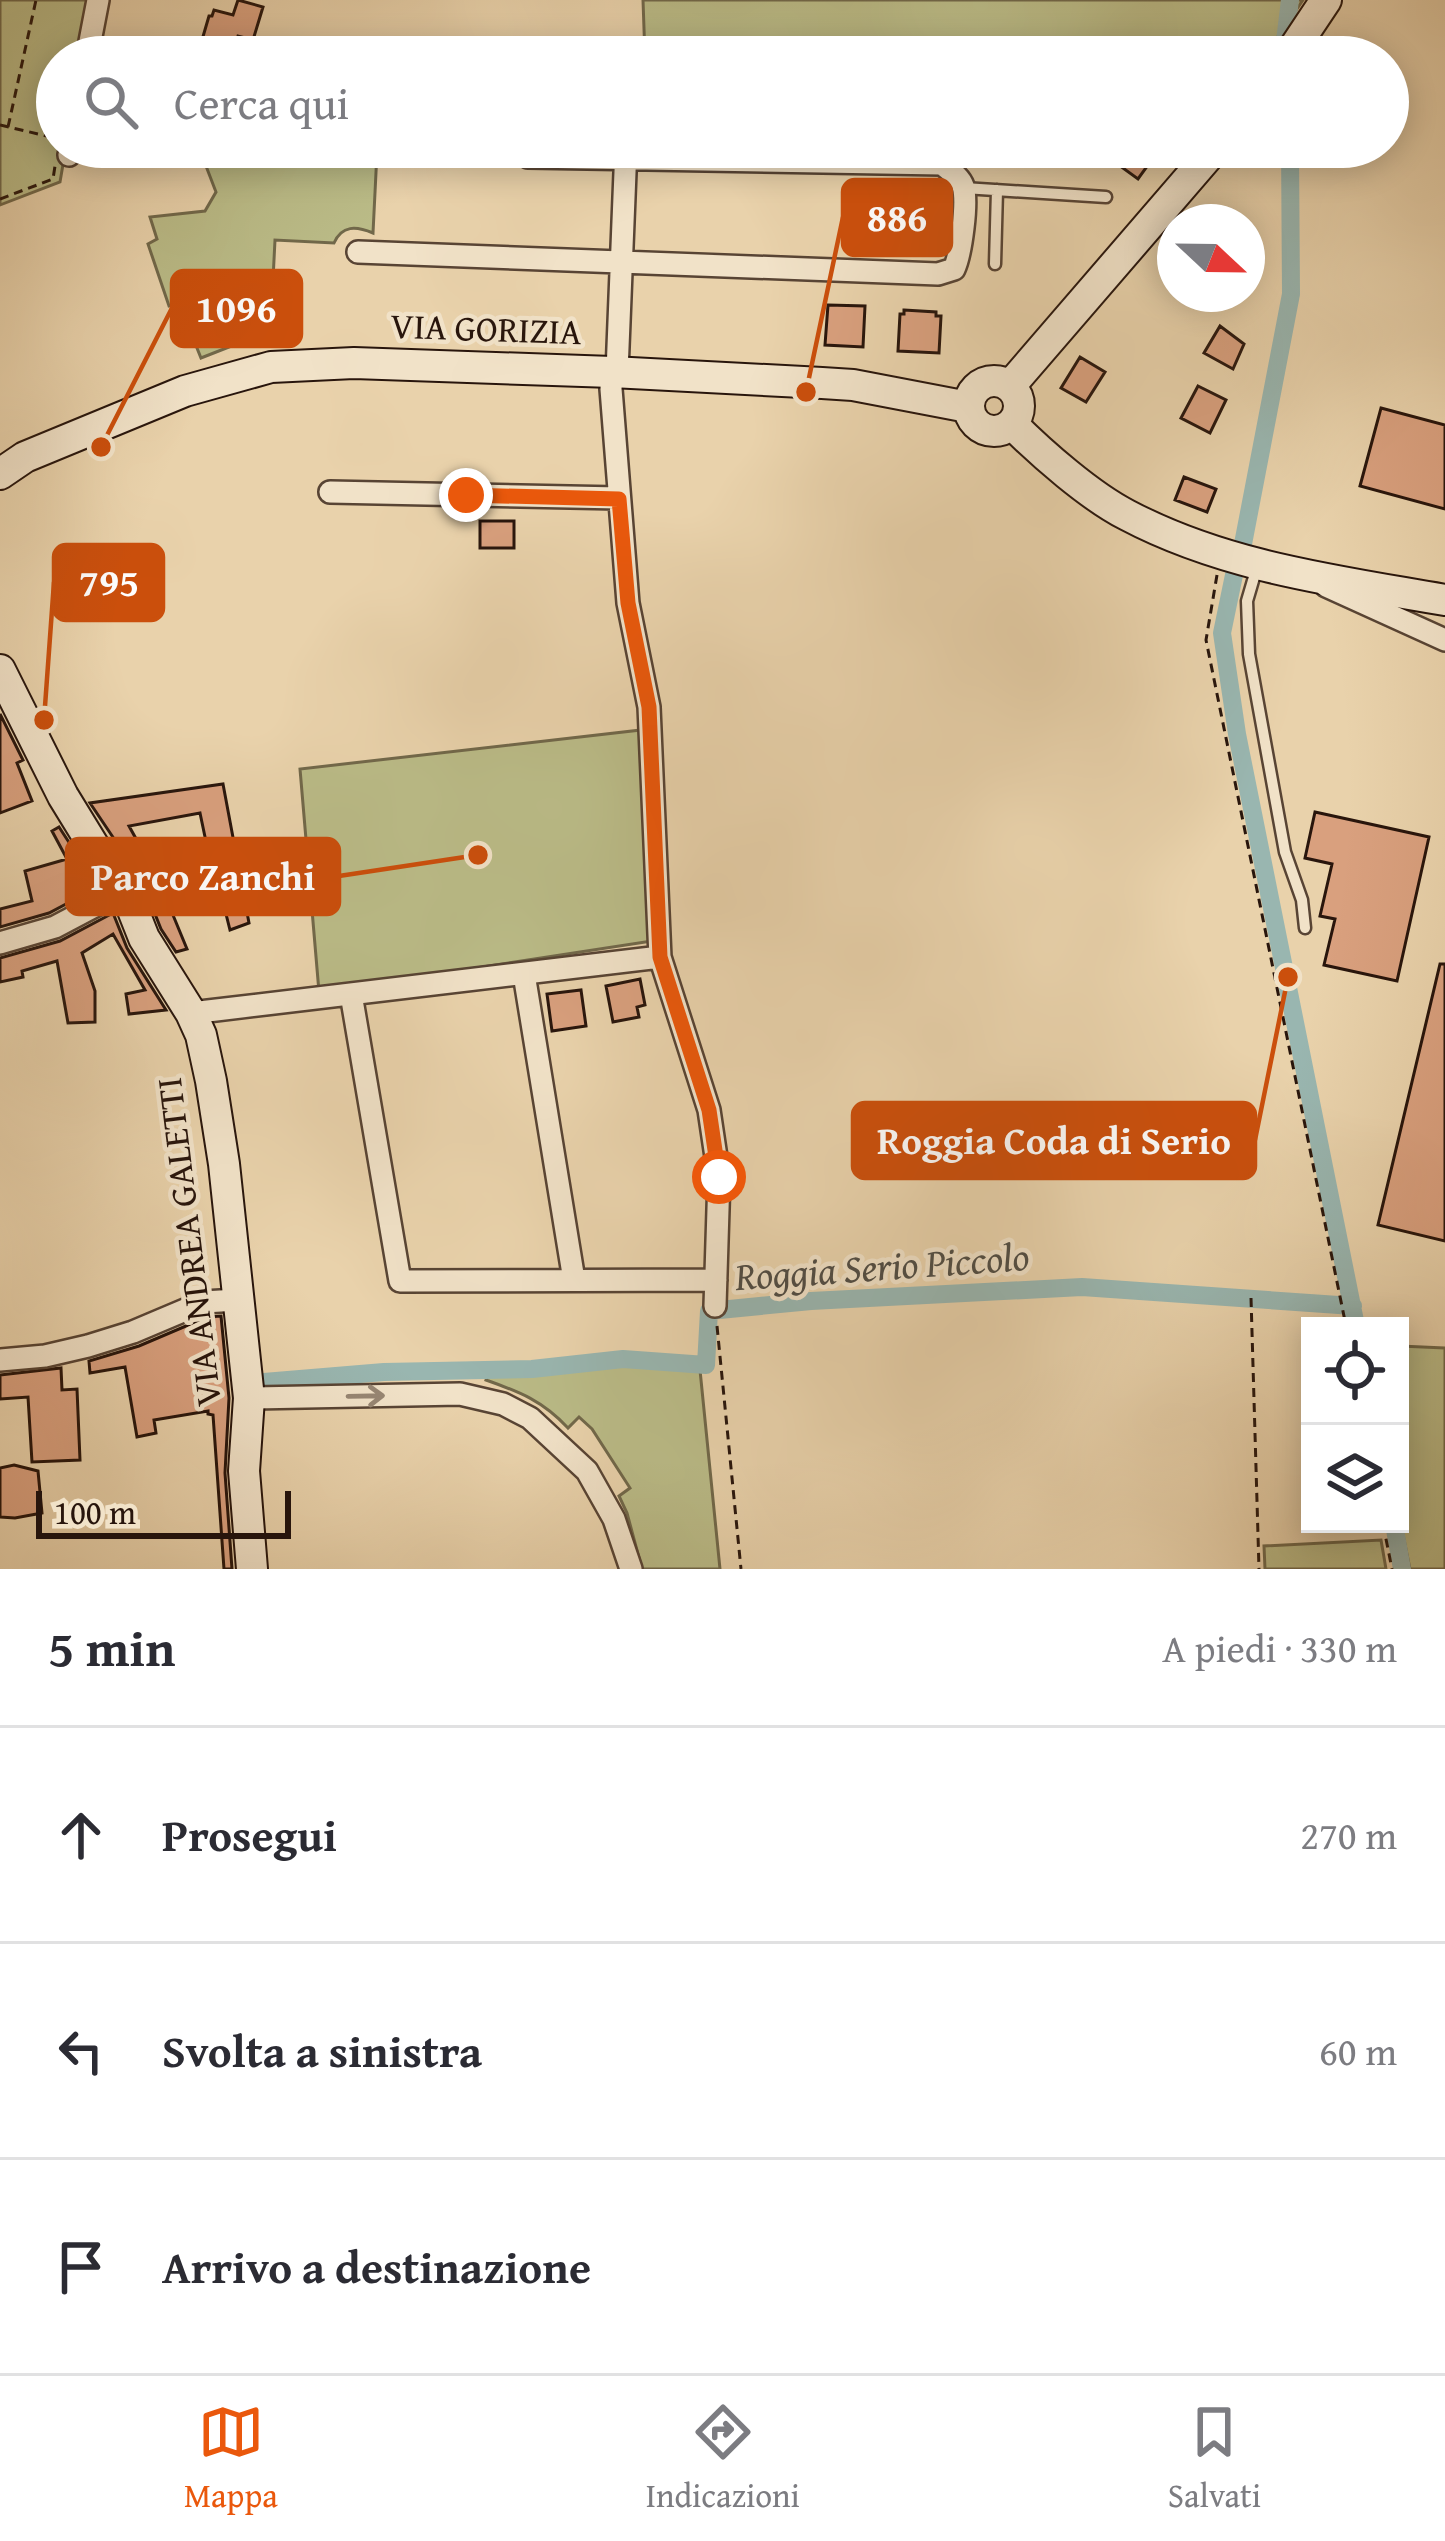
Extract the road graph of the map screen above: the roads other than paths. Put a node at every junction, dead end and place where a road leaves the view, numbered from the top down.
1 (98, 0) edge
2 (1326, 0) edge
3 (91, 36) edge
4 (1302, 36) edge
5 (624, 168) edge
6 (948, 168) edge
7 (1198, 168) edge
8 (964, 188) junction
9 (997, 190) junction
10 (1106, 197) dead end
11 (358, 252) dead end
12 (621, 262) junction
13 (995, 264) dead end
14 (614, 372) junction
15 (1010, 386) junction
16 (968, 406) junction
17 (1012, 424) junction
18 (6, 467) edge
19 (330, 492) dead end
20 (619, 499) junction
21 (1236, 565) junction
22 (1304, 575) junction
23 (1445, 601) edge
24 (1445, 640) edge
25 (1, 675) edge
26 (125, 890) junction
27 (1305, 928) dead end
28 (0, 943) edge
29 (660, 957) junction
30 (524, 974) junction
31 (351, 994) junction
32 (191, 1013) junction
33 (574, 1280) junction
34 (716, 1280) junction
35 (237, 1300) junction
36 (715, 1306) road end
37 (0, 1360) edge
38 (249, 1398) junction
39 (252, 1569) edge
40 (631, 1569) edge

1 - 3 street
2 - 4 street
5 - 12 street
6 - 8 street
7 - 15 street
8 - 9 lane
8 - 12 street
9 - 10 lane
9 - 13 lane
11 - 12 street
12 - 14 street
14 - 16 street, VIA GORIZIA
14 - 18 street, VIA GORIZIA
14 - 20 street
15 - 16 street
15 - 17 street
16 - 17 street, VIA GORIZIA
17 - 21 street, VIA GORIZIA
19 - 20 street
20 - 29 street
21 - 22 street, VIA GORIZIA
21 - 27 lane
22 - 23 street, VIA GORIZIA
22 - 24 street
25 - 26 street, VIA ANDREA GALETTI
26 - 28 street
26 - 32 street, VIA ANDREA GALETTI
29 - 30 street
29 - 34 street
30 - 31 street
30 - 33 street
31 - 32 street
31 - 33 street
32 - 35 street, VIA ANDREA GALETTI
33 - 34 street
34 - 36 street
35 - 37 street
35 - 38 street, VIA ANDREA GALETTI
38 - 39 street, VIA ANDREA GALETTI
38 -> 40 street

